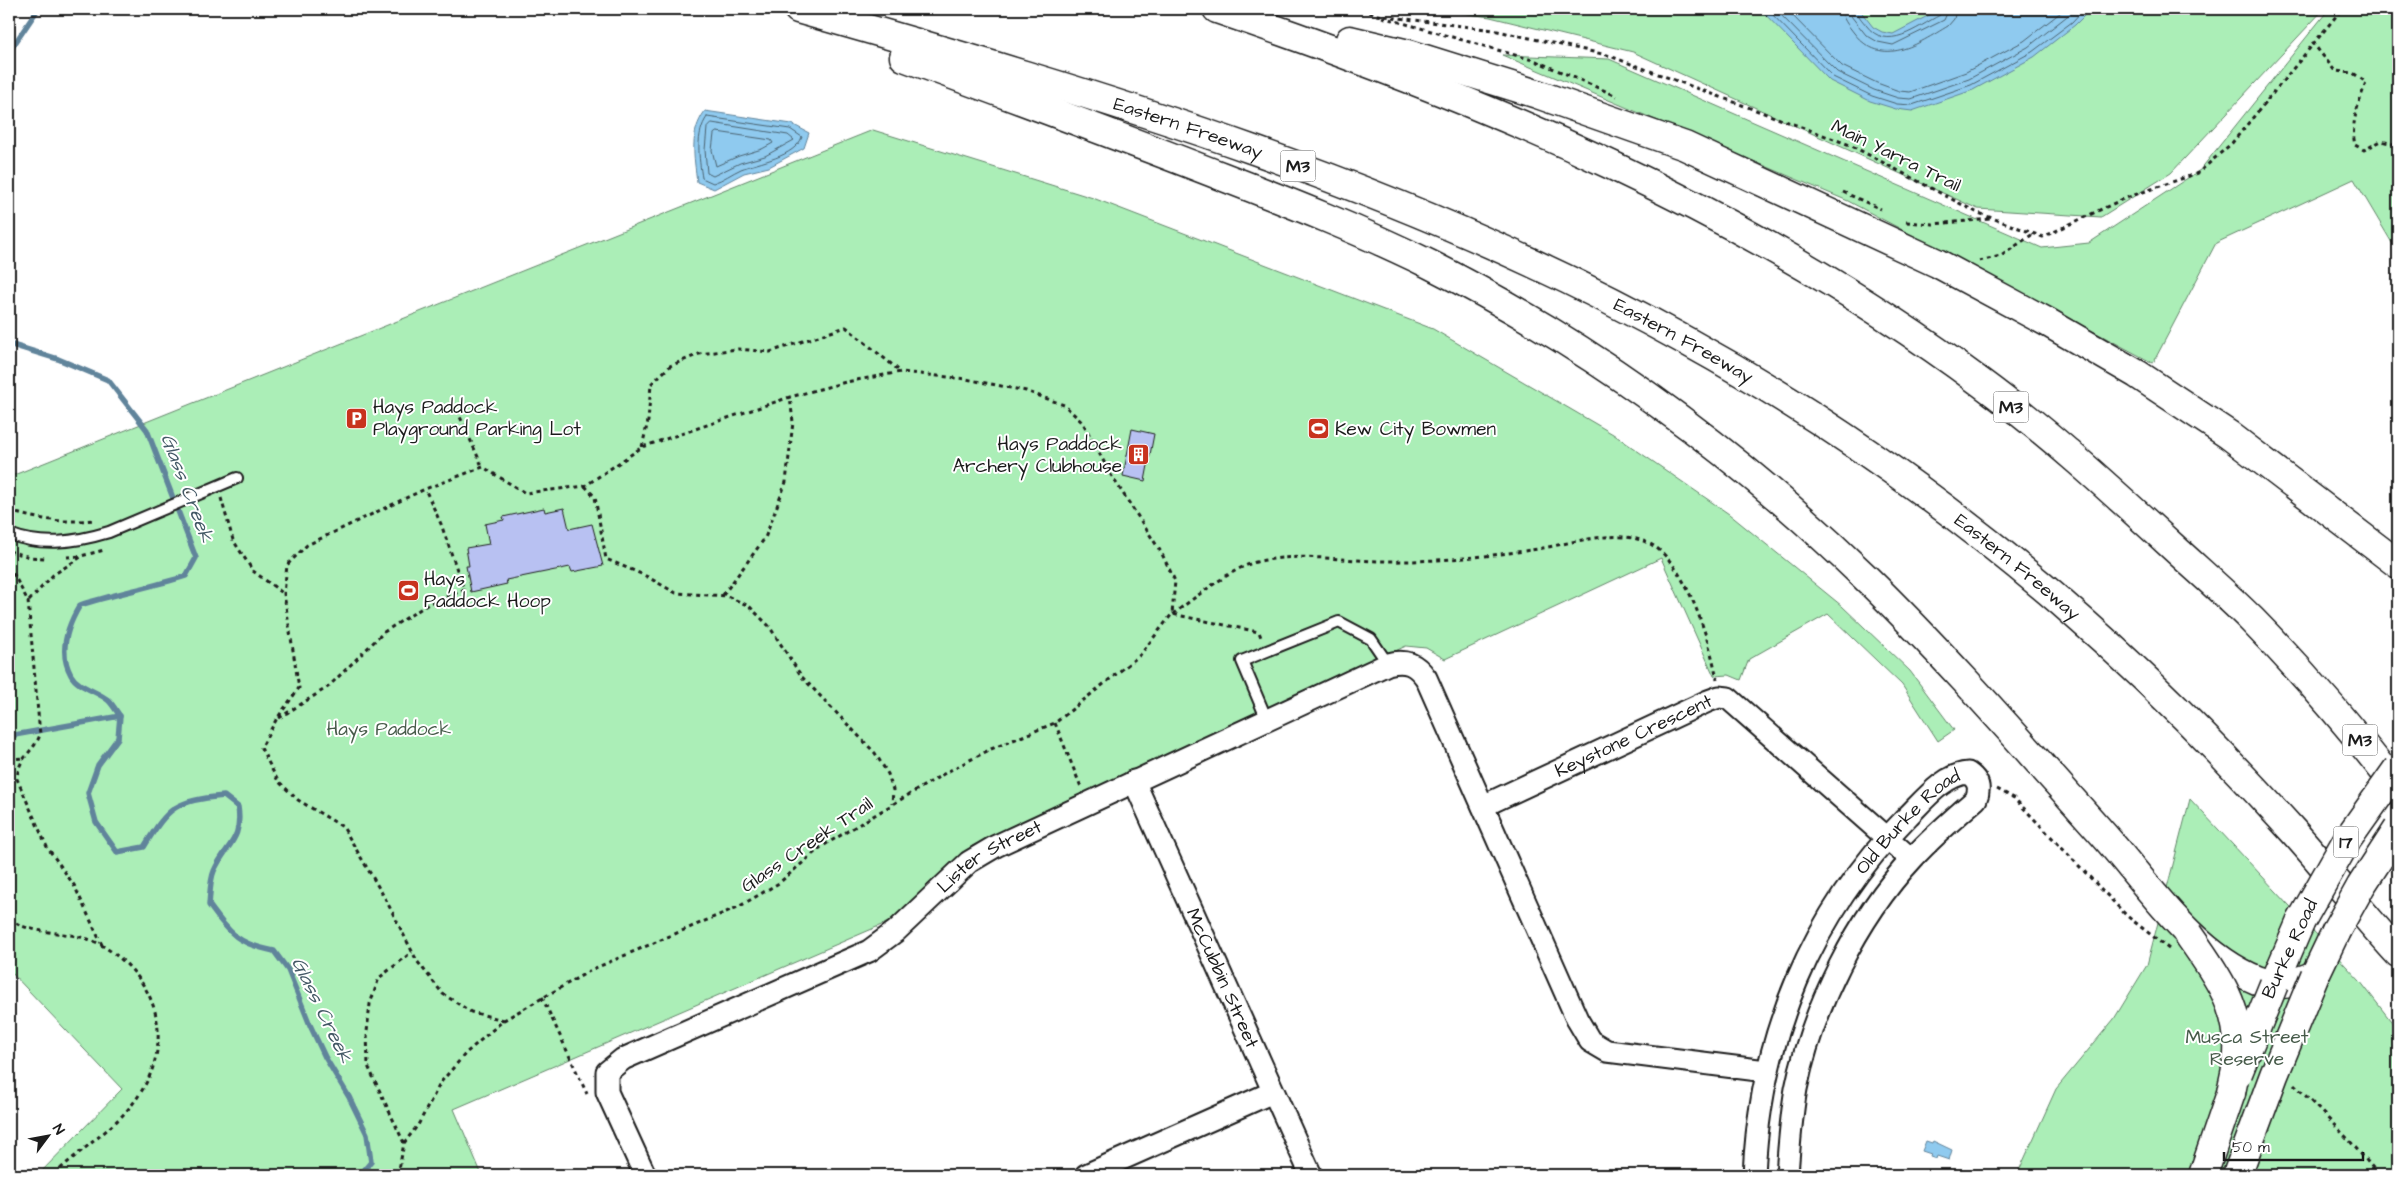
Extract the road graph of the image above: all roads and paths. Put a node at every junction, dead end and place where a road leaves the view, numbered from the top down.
1 (775, 9) edge
2 (798, 9) edge
3 (1218, 9) edge
4 (1362, 9) edge
5 (2342, 9) edge
6 (2312, 42) junction
7 (2398, 145) edge
8 (1994, 219) junction
9 (1906, 222) dead end
10 (901, 372) junction
11 (790, 397) junction
12 (457, 410) dead end
13 (642, 447) junction
14 (483, 467) junction
15 (237, 478) dead end
16 (217, 486) junction
17 (585, 486) junction
18 (426, 489) junction
19 (9, 511) edge
20 (109, 532) junction
21 (9, 534) edge
22 (81, 556) dead end
23 (2395, 560) edge
24 (9, 566) edge
25 (15, 575) junction
26 (9, 577) edge
27 (284, 594) junction
28 (723, 595) junction
29 (28, 601) junction
30 (1172, 614) junction
31 (1267, 650) junction
32 (1388, 664) junction
33 (1719, 698) junction
34 (276, 720) junction
35 (1268, 720) junction
36 (1055, 723) junction
37 (23, 758) junction
38 (9, 760) edge
39 (2398, 768) edge
40 (1976, 778) junction
41 (1134, 781) junction
42 (2398, 789) edge
43 (1087, 803) junction
44 (892, 804) junction
45 (1483, 806) junction
46 (2398, 829) edge
47 (1886, 838) junction
48 (1911, 859) junction
49 (9, 919) edge
50 (2181, 943) junction
51 (102, 945) junction
52 (412, 952) junction
53 (2398, 954) edge
54 (2316, 974) junction
55 (2274, 984) junction
56 (542, 997) junction
57 (504, 1020) junction
58 (1766, 1071) junction
59 (2287, 1077) dead end
60 (1273, 1092) junction
61 (2231, 1093) junction
62 (588, 1096) dead end
63 (404, 1143) junction
64 (54, 1175) edge
65 (398, 1175) edge
66 (645, 1175) edge
67 (1086, 1175) edge
68 (1311, 1175) edge
69 (1754, 1175) edge
70 (1788, 1175) edge
71 (2203, 1175) edge
72 (2238, 1175) edge
73 (2379, 1175) edge

1 - 50 main road
2 - 53 main road, Eastern Freeway / M3
3 - 23 main road
3 - 42 main road, M3
4 - 8 path, Main Yarra Trail
5 - 6 path, Main Yarra Trail
6 - 7 path
6 - 8 path, Main Yarra Trail
8 - 9 path
10 - 11 path
10 - 13 path
10 - 30 path
11 - 13 path
11 - 28 path
12 - 14 path
13 - 17 path
14 - 17 path
14 - 18 path
15 - 16 lane
16 - 20 lane
16 - 27 path
17 - 28 path
18 - 27 path
18 - 34 path
19 - 20 path
20 - 21 lane
22 - 29 path
24 - 25 path
25 - 26 path
25 - 29 path
27 - 34 path
28 - 44 path
29 - 37 path
30 - 31 path
30 - 33 path
30 - 36 path, Glass Creek Trail
31 - 32 lane
31 - 35 lane
32 - 35 street, Lister Street
32 - 45 street
33 - 45 street, Keystone Crescent
33 - 47 street, Keystone Crescent
34 - 52 path
35 - 41 street, Lister Street
36 - 43 path
36 - 44 path, Glass Creek Trail
37 - 38 path
37 - 51 path
39 - 55 main road, Burke Road / 17, bridge
40 - 47 street, Old Burke Road
40 - 48 street, Old Burke Road
40 - 50 path
41 - 43 street, Lister Street
41 - 60 street, McCubbin Street
43 - 66 street, Lister Street
44 - 56 path, Glass Creek Trail
45 - 58 street
46 - 54 main road, Burke Road / 17, bridge
47 - 48 street, Keystone Crescent
47 - 58 street, Old Burke Road
48 - 70 street, Old Burke Road
49 - 51 path
50 - 55 main road, bridge
50 - 61 main road, bridge
51 - 64 path
52 - 57 path
52 - 63 path
54 - 55 main road
54 - 72 main road, Burke Road / 17, bridge
55 - 61 main road, Burke Road / 17, bridge
56 - 57 path, Glass Creek Trail
56 - 62 path
57 - 63 path, Glass Creek Trail
58 - 69 street, Old Burke Road
59 - 73 path
60 - 67 street
60 - 68 street, McCubbin Street
61 - 71 main road, Burke Road / 17
63 - 65 path, Glass Creek Trail

